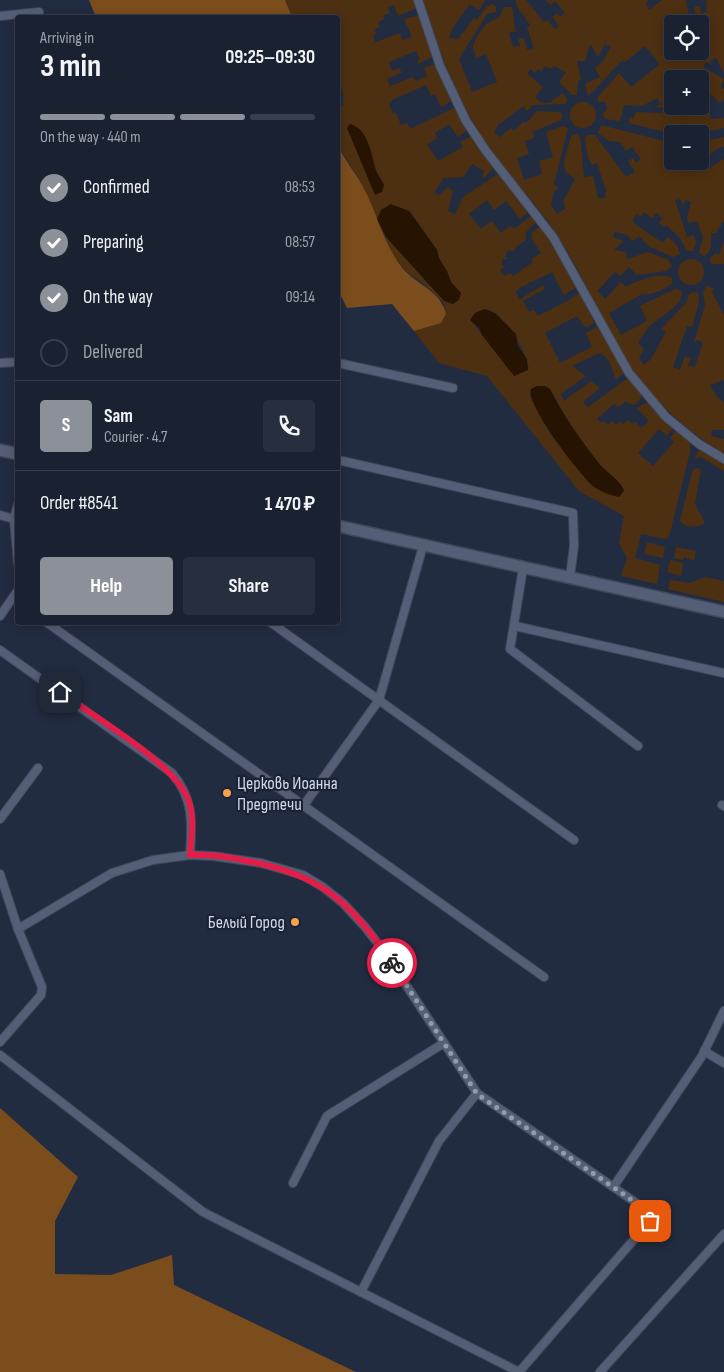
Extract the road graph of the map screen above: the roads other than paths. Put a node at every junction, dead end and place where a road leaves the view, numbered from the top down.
1 (418, 0) edge
2 (39, 15) edge
3 (0, 16) edge
4 (15, 362) edge
5 (0, 363) edge
6 (340, 363) edge
7 (453, 388) dead end
8 (0, 450) edge
9 (15, 453) edge
10 (724, 459) edge
11 (340, 460) edge
12 (0, 515) edge
13 (15, 515) edge
14 (14, 519) junction
15 (340, 526) edge
16 (15, 530) edge
17 (424, 546) junction
18 (523, 568) junction
19 (570, 577) junction
20 (15, 601) edge
21 (724, 612) edge
22 (0, 616) edge
23 (50, 625) edge
24 (274, 625) edge
25 (515, 626) junction
26 (0, 650) edge
27 (724, 673) edge
28 (379, 700) junction
29 (638, 746) dead end
30 (38, 768) dead end
31 (304, 805) junction
32 (0, 819) edge
33 (574, 840) dead end
34 (190, 855) junction
35 (0, 874) edge
36 (18, 929) junction
37 (544, 977) dead end
38 (724, 1011) edge
39 (0, 1042) edge
40 (444, 1043) junction
41 (704, 1051) junction
42 (0, 1055) edge
43 (724, 1063) edge
44 (477, 1094) junction
45 (293, 1183) dead end
46 (614, 1186) junction
47 (724, 1234) edge
48 (361, 1292) junction
49 (600, 1372) edge

1 - 10 street
2 - 3 street
4 - 5 street
6 - 7 street
8 - 9 street
11 - 19 street
12 - 14 street
13 - 14 street
14 - 16 street
15 - 17 street
17 - 18 street
17 - 28 street
18 - 19 street
18 - 25 street
19 - 21 street
20 - 22 street
23 - 31 street
24 - 28 street
25 - 27 street
25 - 29 street
26 - 34 street
28 - 31 street
28 - 33 street
30 - 32 street
31 - 37 street
34 - 36 street
34 - 40 street
35 - 36 street
36 - 39 street
38 - 41 street
40 - 44 street
40 - 45 street
41 - 43 street
41 - 46 street
42 - 48 street
44 - 46 street
44 - 48 street
46 - 48 street
47 - 49 street

